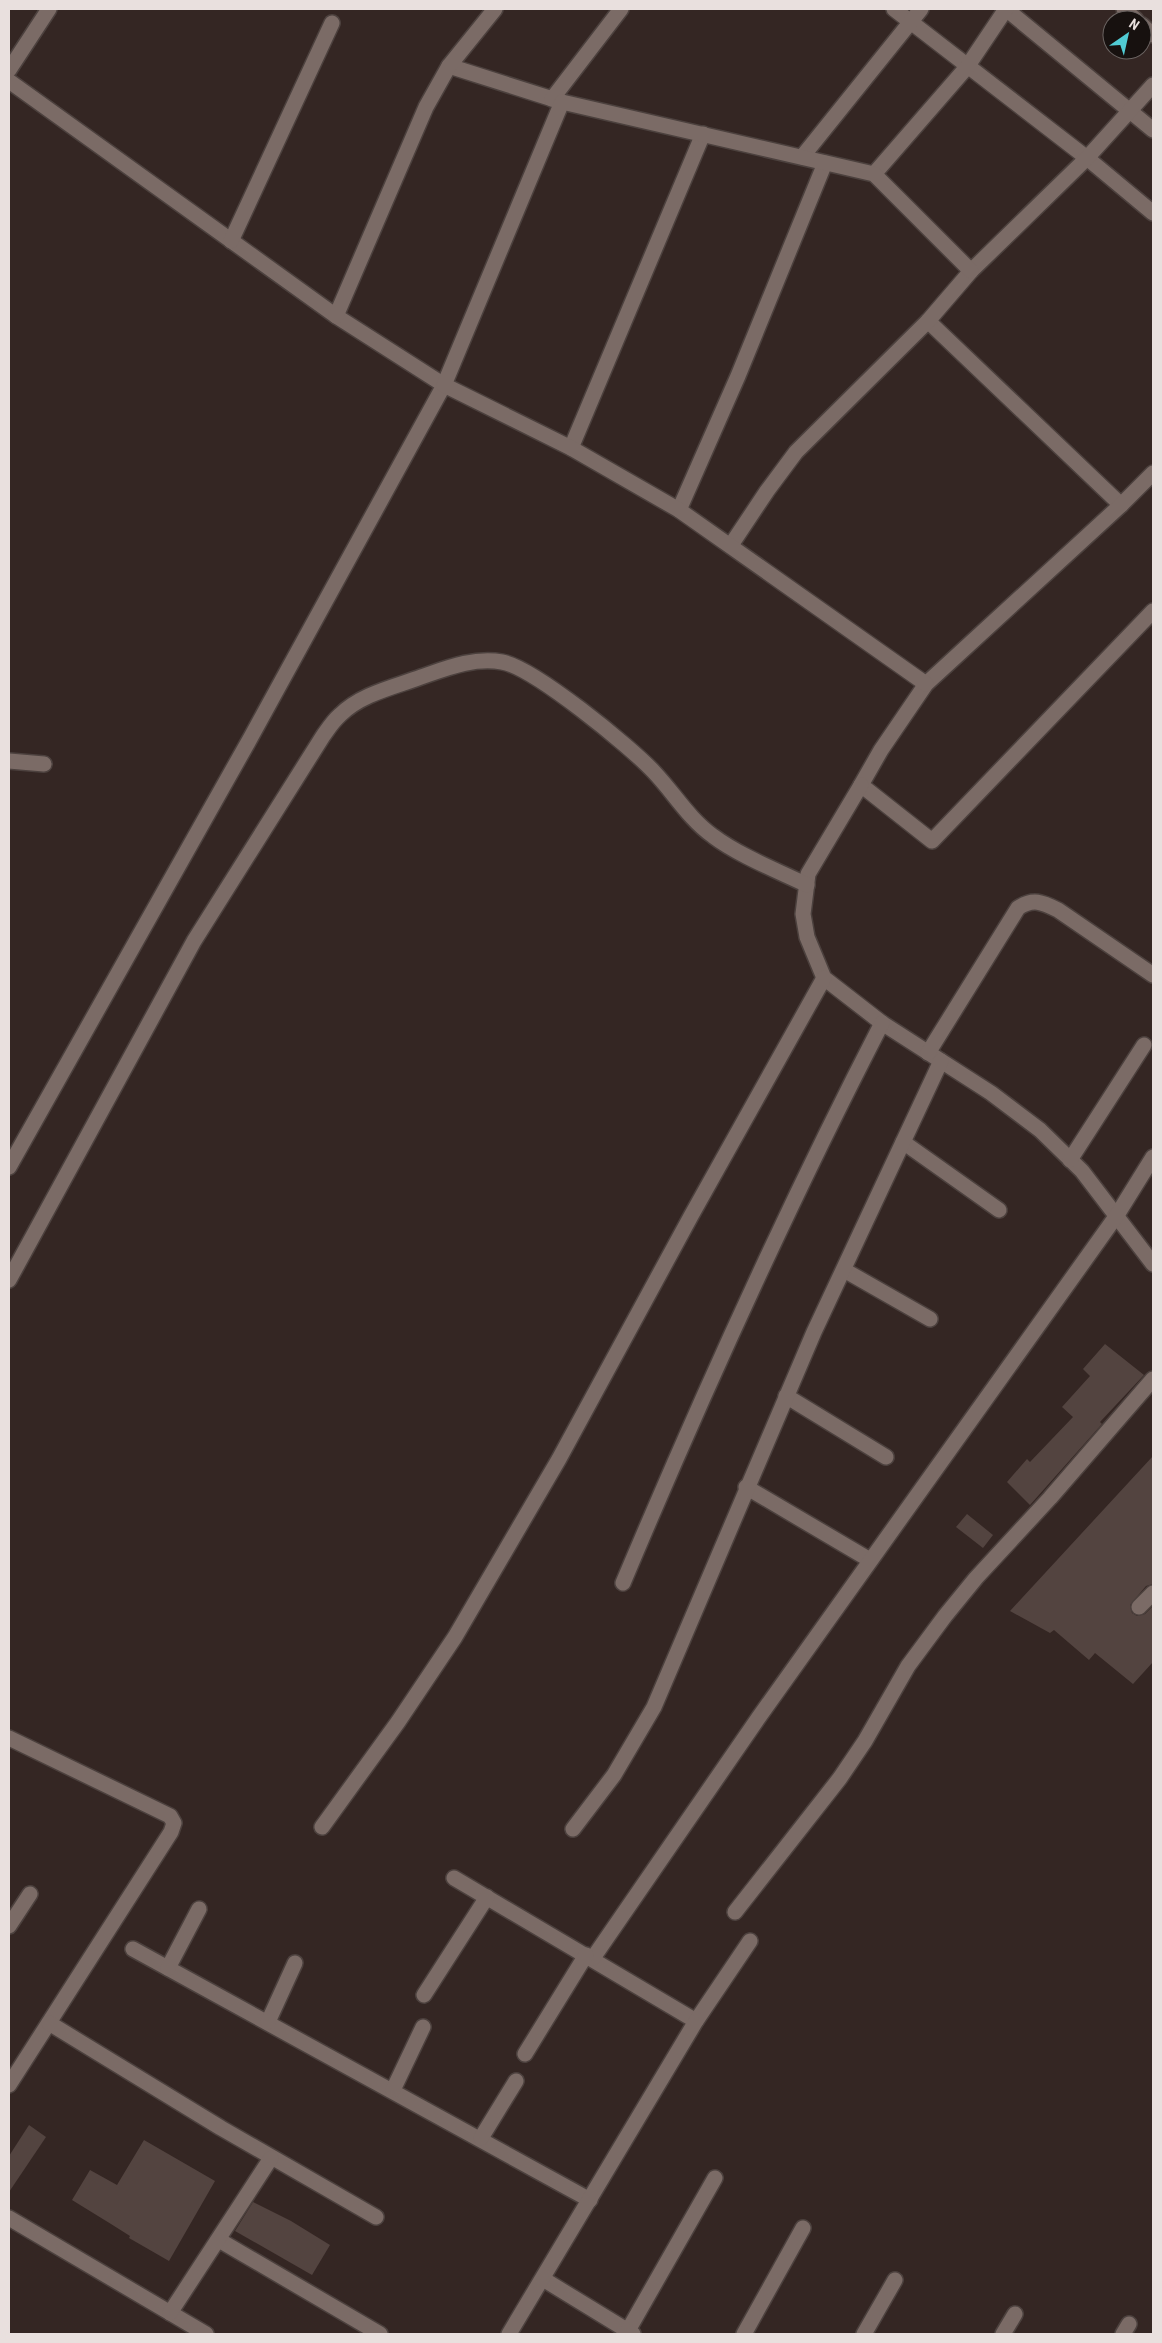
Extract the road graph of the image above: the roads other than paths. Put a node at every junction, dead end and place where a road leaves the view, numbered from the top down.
1 (49, 9) edge
2 (495, 9) edge
3 (621, 9) edge
4 (894, 9) edge
5 (921, 9) edge
6 (1006, 9) edge
7 (911, 22) junction
8 (332, 23) dead end
9 (449, 66) junction
10 (967, 67) junction
11 (9, 70) edge
12 (9, 82) edge
13 (1153, 85) edge
14 (557, 100) junction
15 (1130, 111) junction
16 (1153, 130) edge
17 (703, 134) junction
18 (802, 157) junction
19 (1086, 158) junction
20 (825, 163) junction
21 (874, 174) junction
22 (1153, 213) edge
23 (231, 241) junction
24 (971, 271) junction
25 (336, 316) junction
26 (928, 321) junction
27 (444, 385) junction
28 (571, 448) junction
29 (1153, 473) edge
30 (1121, 505) junction
31 (679, 510) junction
32 (731, 545) junction
33 (1151, 615) edge
34 (926, 684) junction
35 (9, 761) edge
36 (44, 764) dead end
37 (861, 785) junction
38 (807, 885) junction
39 (1153, 975) edge
40 (824, 978) junction
41 (882, 1022) junction
42 (1144, 1045) dead end
43 (934, 1057) junction
44 (904, 1142) junction
45 (1153, 1157) edge
46 (1070, 1160) junction
47 (9, 1167) edge
48 (1000, 1210) dead end
49 (1117, 1215) junction
50 (1153, 1264) edge
51 (844, 1270) junction
52 (9, 1280) edge
53 (930, 1319) dead end
54 (1153, 1378) edge
55 (786, 1396) junction
56 (886, 1457) dead end
57 (746, 1487) junction
58 (870, 1560) junction
59 (623, 1583) dead end
60 (1153, 1593) edge
61 (1139, 1607) dead end
62 (9, 1738) edge
63 (322, 1827) dead end
64 (574, 1829) dead end
65 (454, 1878) dead end
66 (30, 1894) dead end
67 (487, 1897) junction
68 (199, 1910) dead end
69 (736, 1912) dead end
70 (9, 1926) edge
71 (750, 1941) dead end
72 (133, 1949) dead end
73 (590, 1957) junction
74 (296, 1963) dead end
75 (168, 1968) junction
76 (424, 1995) dead end
77 (696, 2021) junction
78 (268, 2022) junction
79 (49, 2023) junction
80 (423, 2027) dead end
81 (525, 2054) dead end
82 (516, 2081) dead end
83 (9, 2084) edge
84 (392, 2090) junction
85 (481, 2138) junction
86 (272, 2158) junction
87 (715, 2178) dead end
88 (590, 2200) junction
89 (376, 2217) dead end
90 (9, 2218) edge
91 (803, 2228) dead end
92 (219, 2240) junction
93 (543, 2280) junction
94 (895, 2280) dead end
95 (170, 2313) junction
96 (1015, 2314) dead end
97 (629, 2333) edge
98 (206, 2334) edge
99 (380, 2334) edge
100 (509, 2334) edge
101 (744, 2334) edge
102 (864, 2334) edge
103 (1003, 2334) edge

1 - 11 street
2 - 9 street
3 - 14 street
4 - 7 street
5 - 7 street
6 - 10 street
6 - 15 street
7 - 10 street
7 - 18 street
8 - 23 street
9 - 14 street
9 - 25 street
10 - 19 street
10 - 21 street
12 - 23 street
13 - 15 street
14 - 17 street
14 - 27 street
15 - 16 street
15 - 19 street
17 - 18 street
17 - 28 street
18 - 20 street
19 - 22 street
19 - 24 street
20 - 21 street
20 - 31 street
21 - 24 street
23 - 25 street
24 - 26 street
25 - 27 street
26 - 30 street
26 - 32 street
27 - 28 street
27 - 47 street
28 - 31 street
29 - 30 street
30 - 34 street
31 - 32 street
32 - 34 street
33 - 37 street
34 - 37 street
35 - 36 street
37 - 38 street
38 - 40 street
38 - 52 street
39 - 43 street
40 - 41 street
40 - 63 street
41 - 43 street
41 - 59 street
42 - 46 street
43 - 44 street
43 - 46 street
44 - 48 street
44 - 51 street
45 - 49 street
46 - 49 street
49 - 50 street
49 - 58 street
51 - 53 street
51 - 55 street
54 - 69 street
55 - 56 street
55 - 57 street
57 - 58 street
57 - 64 street
58 - 73 street
60 - 61 street
62 - 79 street
65 - 67 street
66 - 70 street
67 - 73 street
67 - 76 street
68 - 75 street
71 - 77 street
72 - 75 street
73 - 77 street
73 - 81 street
74 - 78 street
75 - 78 street
77 - 88 street
78 - 84 street
79 - 83 street
79 - 86 street
80 - 84 street
82 - 85 street
84 - 85 street
85 - 88 street
86 - 89 street
86 - 92 street
87 - 97 street
88 - 93 street
90 - 95 street
91 - 101 street
92 - 95 street
92 - 99 street
93 - 97 street
93 - 100 street
94 - 102 street
95 - 98 street
96 - 103 street

